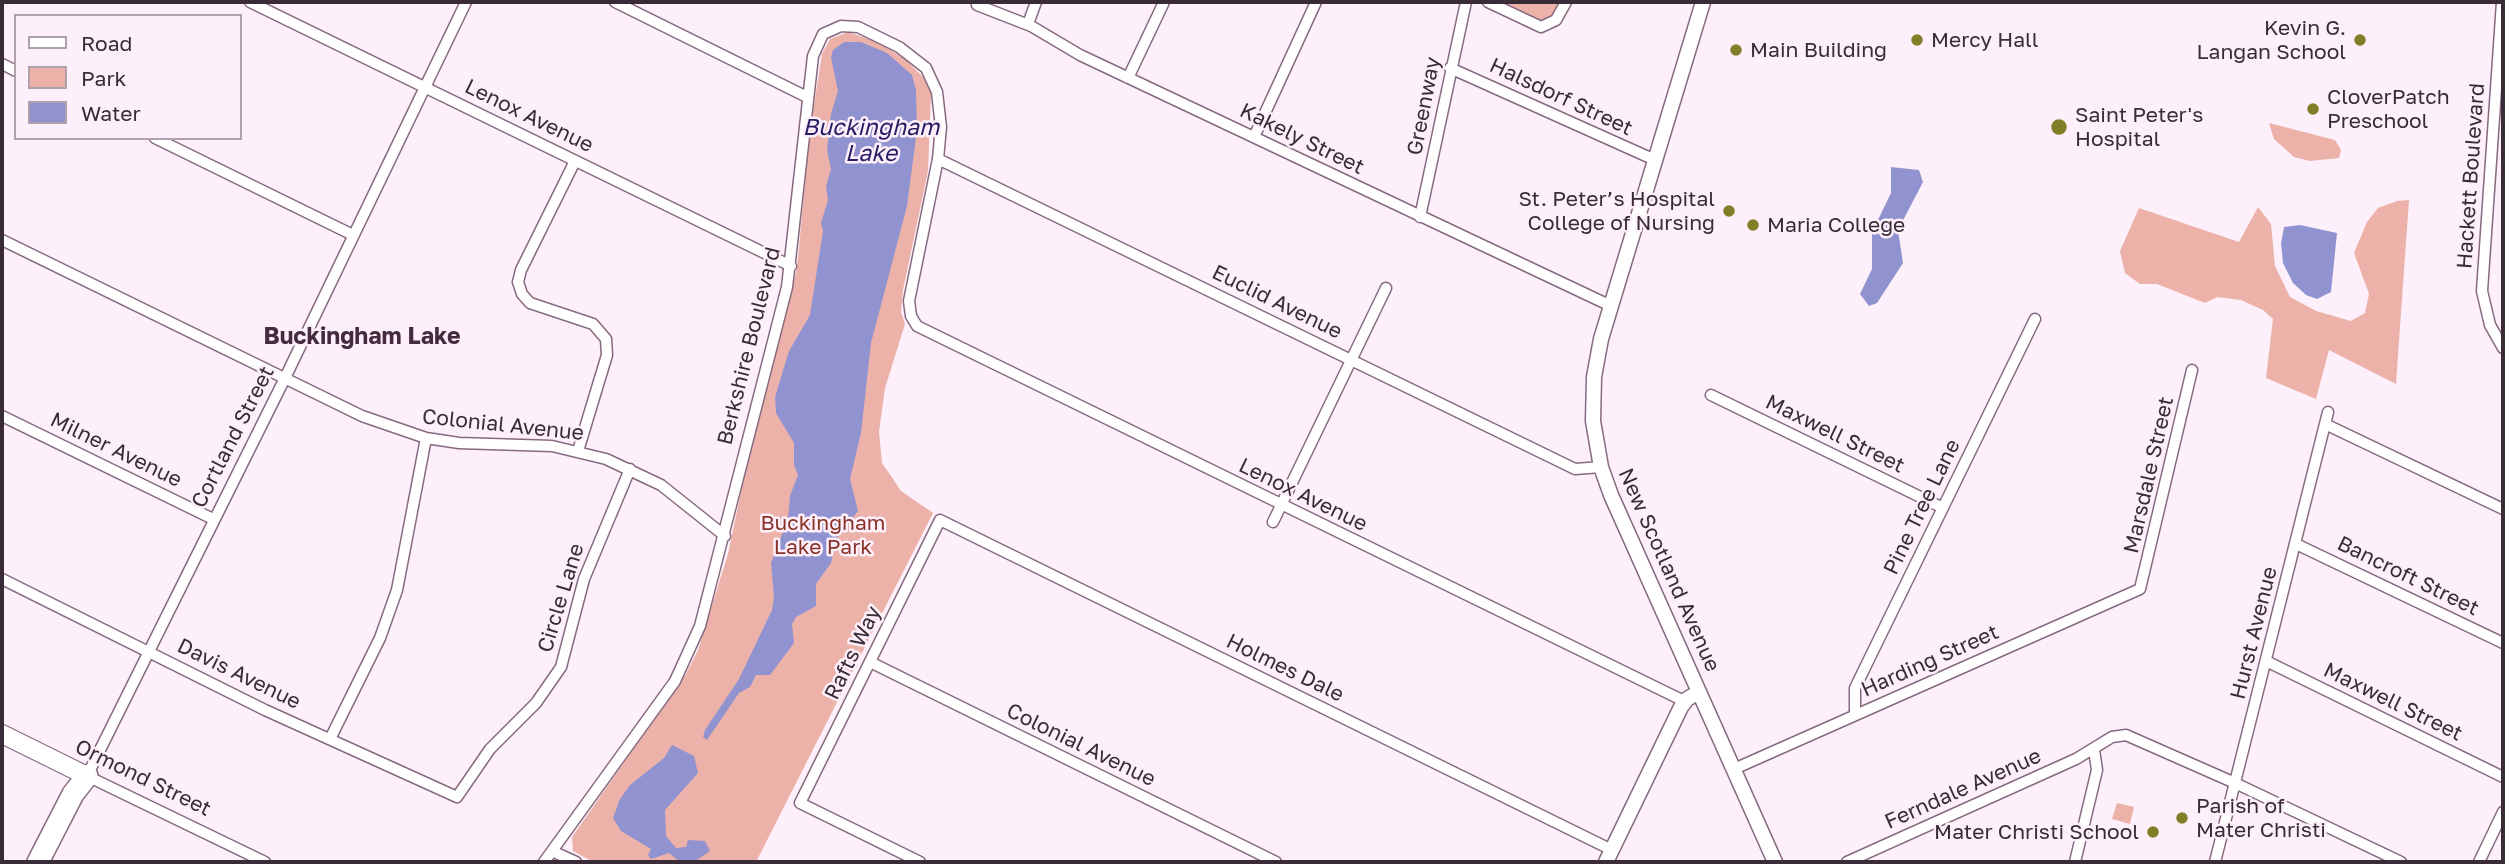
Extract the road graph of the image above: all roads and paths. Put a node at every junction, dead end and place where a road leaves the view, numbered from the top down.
1 (250, 2) edge
2 (466, 2) edge
3 (615, 2) edge
4 (1036, 2) edge
5 (1164, 2) edge
6 (1316, 2) edge
7 (1466, 2) edge
8 (1488, 2) edge
9 (1566, 2) edge
10 (1703, 2) edge
11 (2502, 2) edge
12 (977, 5) dead end
13 (1028, 24) junction
14 (1450, 68) junction
15 (2500, 76) edge
16 (1128, 78) junction
17 (425, 86) junction
18 (807, 97) junction
19 (1254, 137) junction
20 (159, 140) edge
21 (938, 159) junction
22 (1655, 160) junction
23 (575, 161) junction
24 (1420, 217) junction
25 (353, 235) junction
26 (2, 240) edge
27 (791, 266) junction
28 (1386, 288) dead end
29 (1611, 306) junction
30 (911, 316) joint
31 (2035, 319) dead end
32 (2503, 348) edge
33 (1351, 360) junction
34 (2192, 370) dead end
35 (285, 378) junction
36 (1711, 395) dead end
37 (2328, 412) dead end
38 (2, 416) edge
39 (2325, 424) junction
40 (426, 438) junction
41 (578, 451) junction
42 (1601, 467) junction
43 (630, 469) junction
44 (1281, 505) junction
45 (1943, 508) junction
46 (2503, 509) edge
47 (213, 519) junction
48 (940, 520) joint
49 (1273, 522) dead end
50 (725, 536) junction
51 (2296, 544) junction
52 (2, 579) edge
53 (2141, 588) joint
54 (2503, 643) edge
55 (149, 651) junction
56 (2266, 661) junction
57 (870, 662) junction
58 (1699, 692) junction
59 (1684, 701) junction
60 (1855, 715) junction
61 (2, 734) edge
62 (330, 739) junction
63 (2094, 750) junction
64 (1734, 769) junction
65 (87, 776) junction
66 (2503, 777) edge
67 (2235, 783) junction
68 (461, 794) joint
69 (2503, 813) edge
70 (554, 852) junction
71 (1609, 856) edge
72 (38, 862) edge
73 (48, 862) edge
74 (265, 862) edge
75 (544, 862) edge
76 (576, 862) edge
77 (920, 862) edge
78 (1276, 862) edge
79 (1776, 862) edge
80 (1847, 862) edge
81 (2075, 862) edge
82 (2215, 862) edge
83 (2401, 862) edge
84 (2479, 862) edge

1 - 17 street, Lenox Avenue
2 - 17 street, Cortland Street
3 - 18 street
4 - 13 street
5 - 16 street
6 - 19 street
7 - 14 street, Greenway
8 - 9 street
10 - 22 street, New Scotland Avenue
11 - 15 street, Hackett Boulevard
12 - 13 street, Kakely Street
13 - 16 street, Kakely Street
14 - 22 street, Halsdorf Street
14 - 24 street, Greenway
15 - 32 street, Hackett Boulevard
16 - 19 street, Kakely Street
17 - 23 street, Lenox Avenue
17 - 25 street, Cortland Street
18 - 21 street, Berkshire Boulevard
18 - 27 street, Berkshire Boulevard
19 - 24 street, Kakely Street
20 - 25 street
21 - 30 street, Berkshire Boulevard
21 - 33 street, Euclid Avenue
22 - 29 street, New Scotland Avenue
23 - 27 street, Lenox Avenue
23 - 41 street
24 - 29 street, Kakely Street
25 - 35 street, Cortland Street
26 - 35 street, Colonial Avenue
27 - 50 street, Berkshire Boulevard
28 - 33 street
29 - 42 street, New Scotland Avenue
30 - 44 street, Lenox Avenue
31 - 45 street, Pine Tree Lane
33 - 42 street, Euclid Avenue
33 - 44 street
34 - 53 street, Marsdale Street
35 - 40 street, Colonial Avenue
35 - 47 street, Cortland Street
36 - 45 street, Maxwell Street
37 - 39 street, Hurst Avenue
38 - 47 street, Milner Avenue
39 - 46 street
39 - 51 street, Hurst Avenue
40 - 41 street, Colonial Avenue
40 - 62 street
41 - 43 street, Colonial Avenue
42 - 58 street, New Scotland Avenue
43 - 50 street, Colonial Avenue
43 - 68 street, Circle Lane
44 - 49 street
44 - 59 street, Lenox Avenue
45 - 60 street, Pine Tree Lane
47 - 55 street, Cortland Street
48 - 57 street, Rafts Way
48 - 71 street, Holmes Dale
50 - 70 street, Berkshire Boulevard
51 - 54 street, Bancroft Street
51 - 56 street, Hurst Avenue
52 - 55 street, Davis Avenue
53 - 60 street, Harding Street
55 - 62 street, Davis Avenue
55 - 65 street, Cortland Street
56 - 66 street, Maxwell Street
56 - 67 street, Hurst Avenue
57 - 77 street, Rafts Way
57 - 78 street, Colonial Avenue
58 - 59 street
58 - 64 street, New Scotland Avenue
59 - 71 street
60 - 64 street, Harding Street
61 - 65 main road, Ormond Street
62 - 68 street, Davis Avenue
63 - 67 street, Ferndale Avenue
63 - 80 street, Ferndale Avenue
63 - 81 street
64 - 79 street, New Scotland Avenue
65 - 72 highway
65 - 73 highway
65 - 74 street, Ormond Street
67 - 82 street, Hurst Avenue
67 - 83 street, Ferndale Avenue
69 - 84 street
70 - 75 street, Berkshire Boulevard
70 - 76 street

